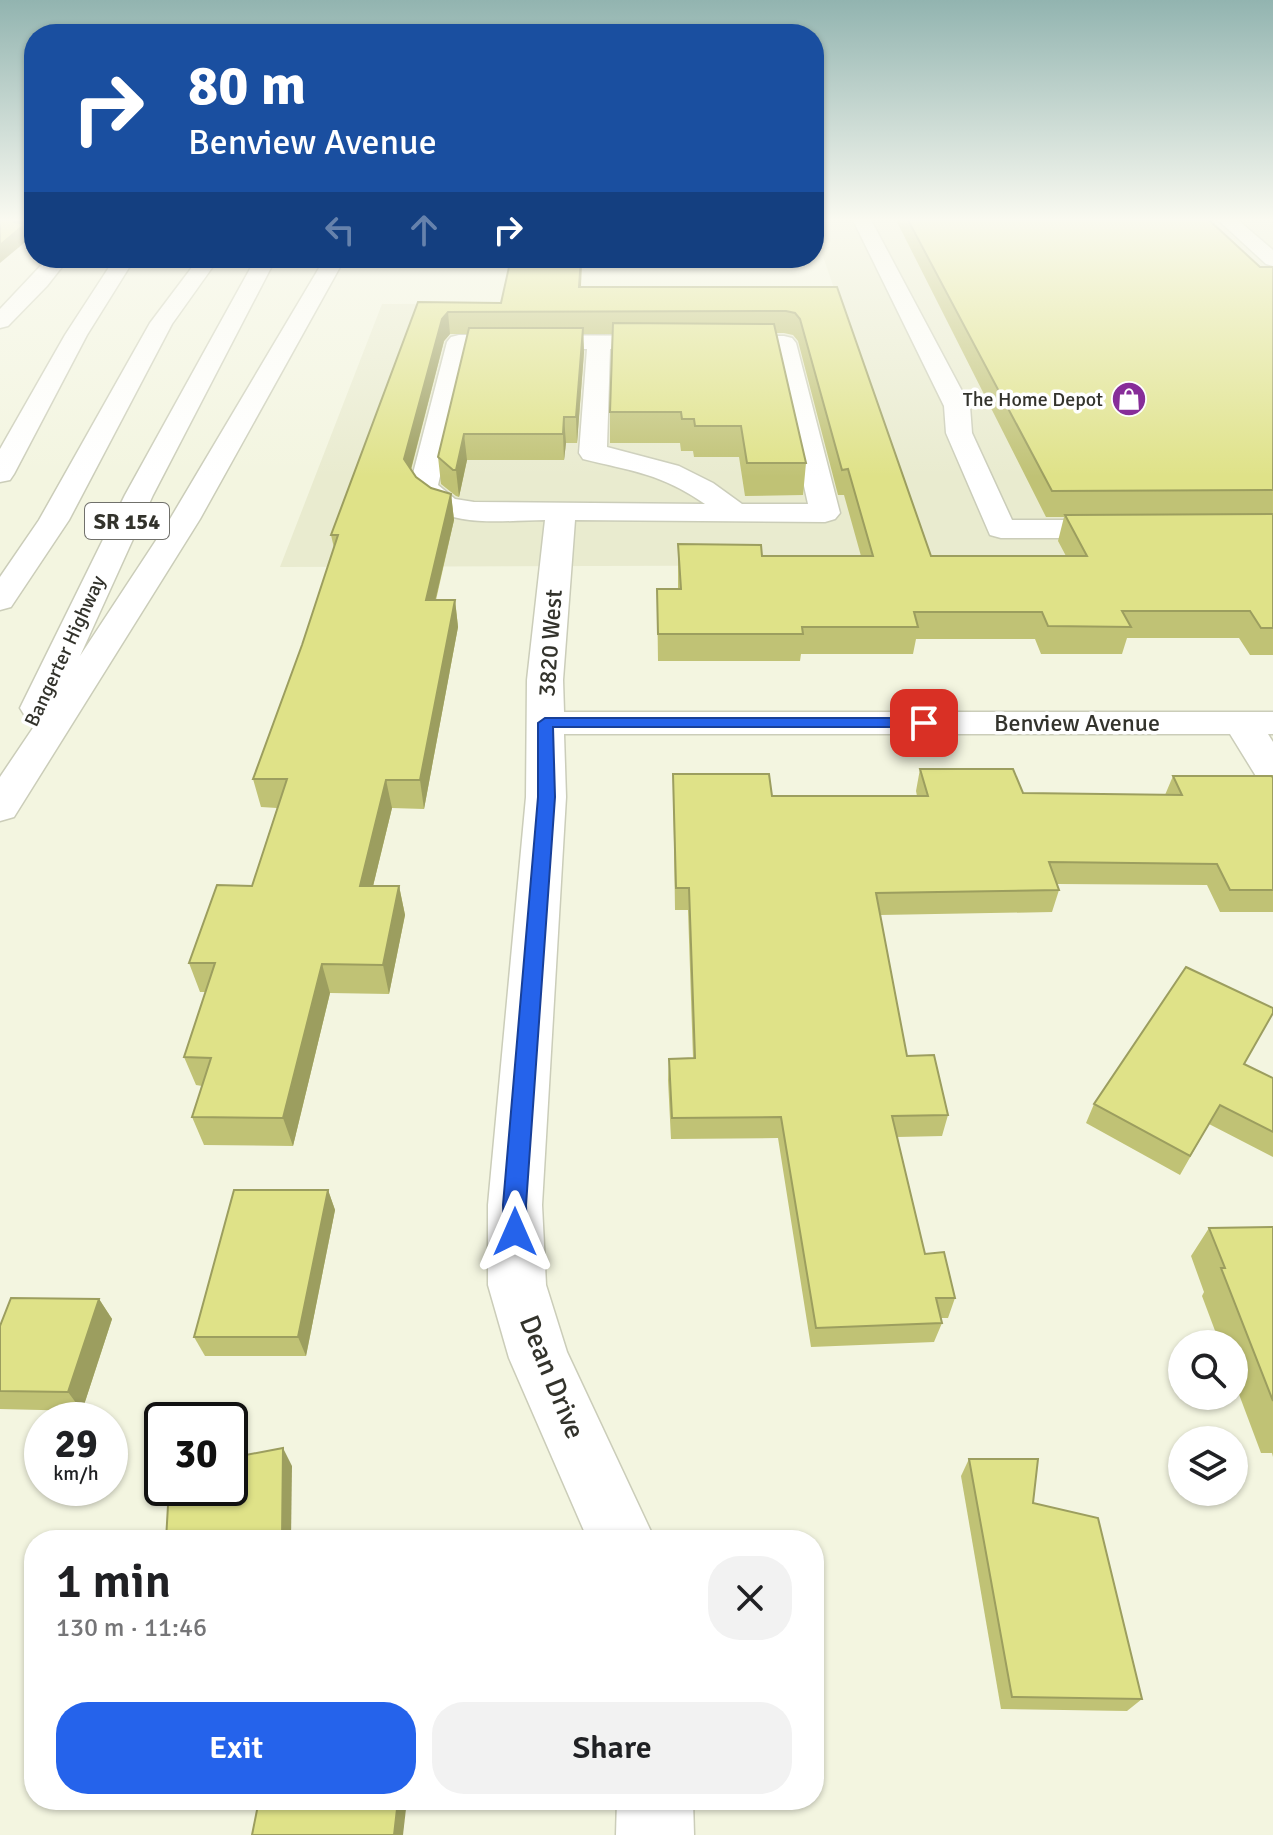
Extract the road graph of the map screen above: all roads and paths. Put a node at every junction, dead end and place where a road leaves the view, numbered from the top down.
1 (16, 306) edge
2 (95, 306) edge
3 (174, 306) edge
4 (240, 306) edge
5 (308, 306) edge
6 (906, 306) edge
7 (0, 321) edge
8 (599, 342) junction
9 (0, 474) edge
10 (561, 512) junction
11 (736, 513) junction
12 (1145, 528) edge
13 (0, 600) edge
14 (545, 723) junction
15 (1258, 723) edge
16 (1273, 772) edge
17 (0, 790) edge
18 (0, 808) edge
19 (515, 1205) joint
20 (617, 1530) edge
21 (655, 1810) edge
22 (655, 1835) edge

1 - 7 main road
2 - 9 main road
3 - 13 main road, SR 154
4 - 17 main road, Bangerter Highway / SR 154
5 - 18 main road
6 - 12 main road
8 - 10 main road
8 - 11 main road
8 - 11 main road
10 - 11 main road
10 - 14 main road, 3820 West
14 - 15 main road, Benview Avenue
14 - 19 main road, 3820 West
15 - 16 main road
19 - 20 main road, Dean Drive
21 - 22 main road

